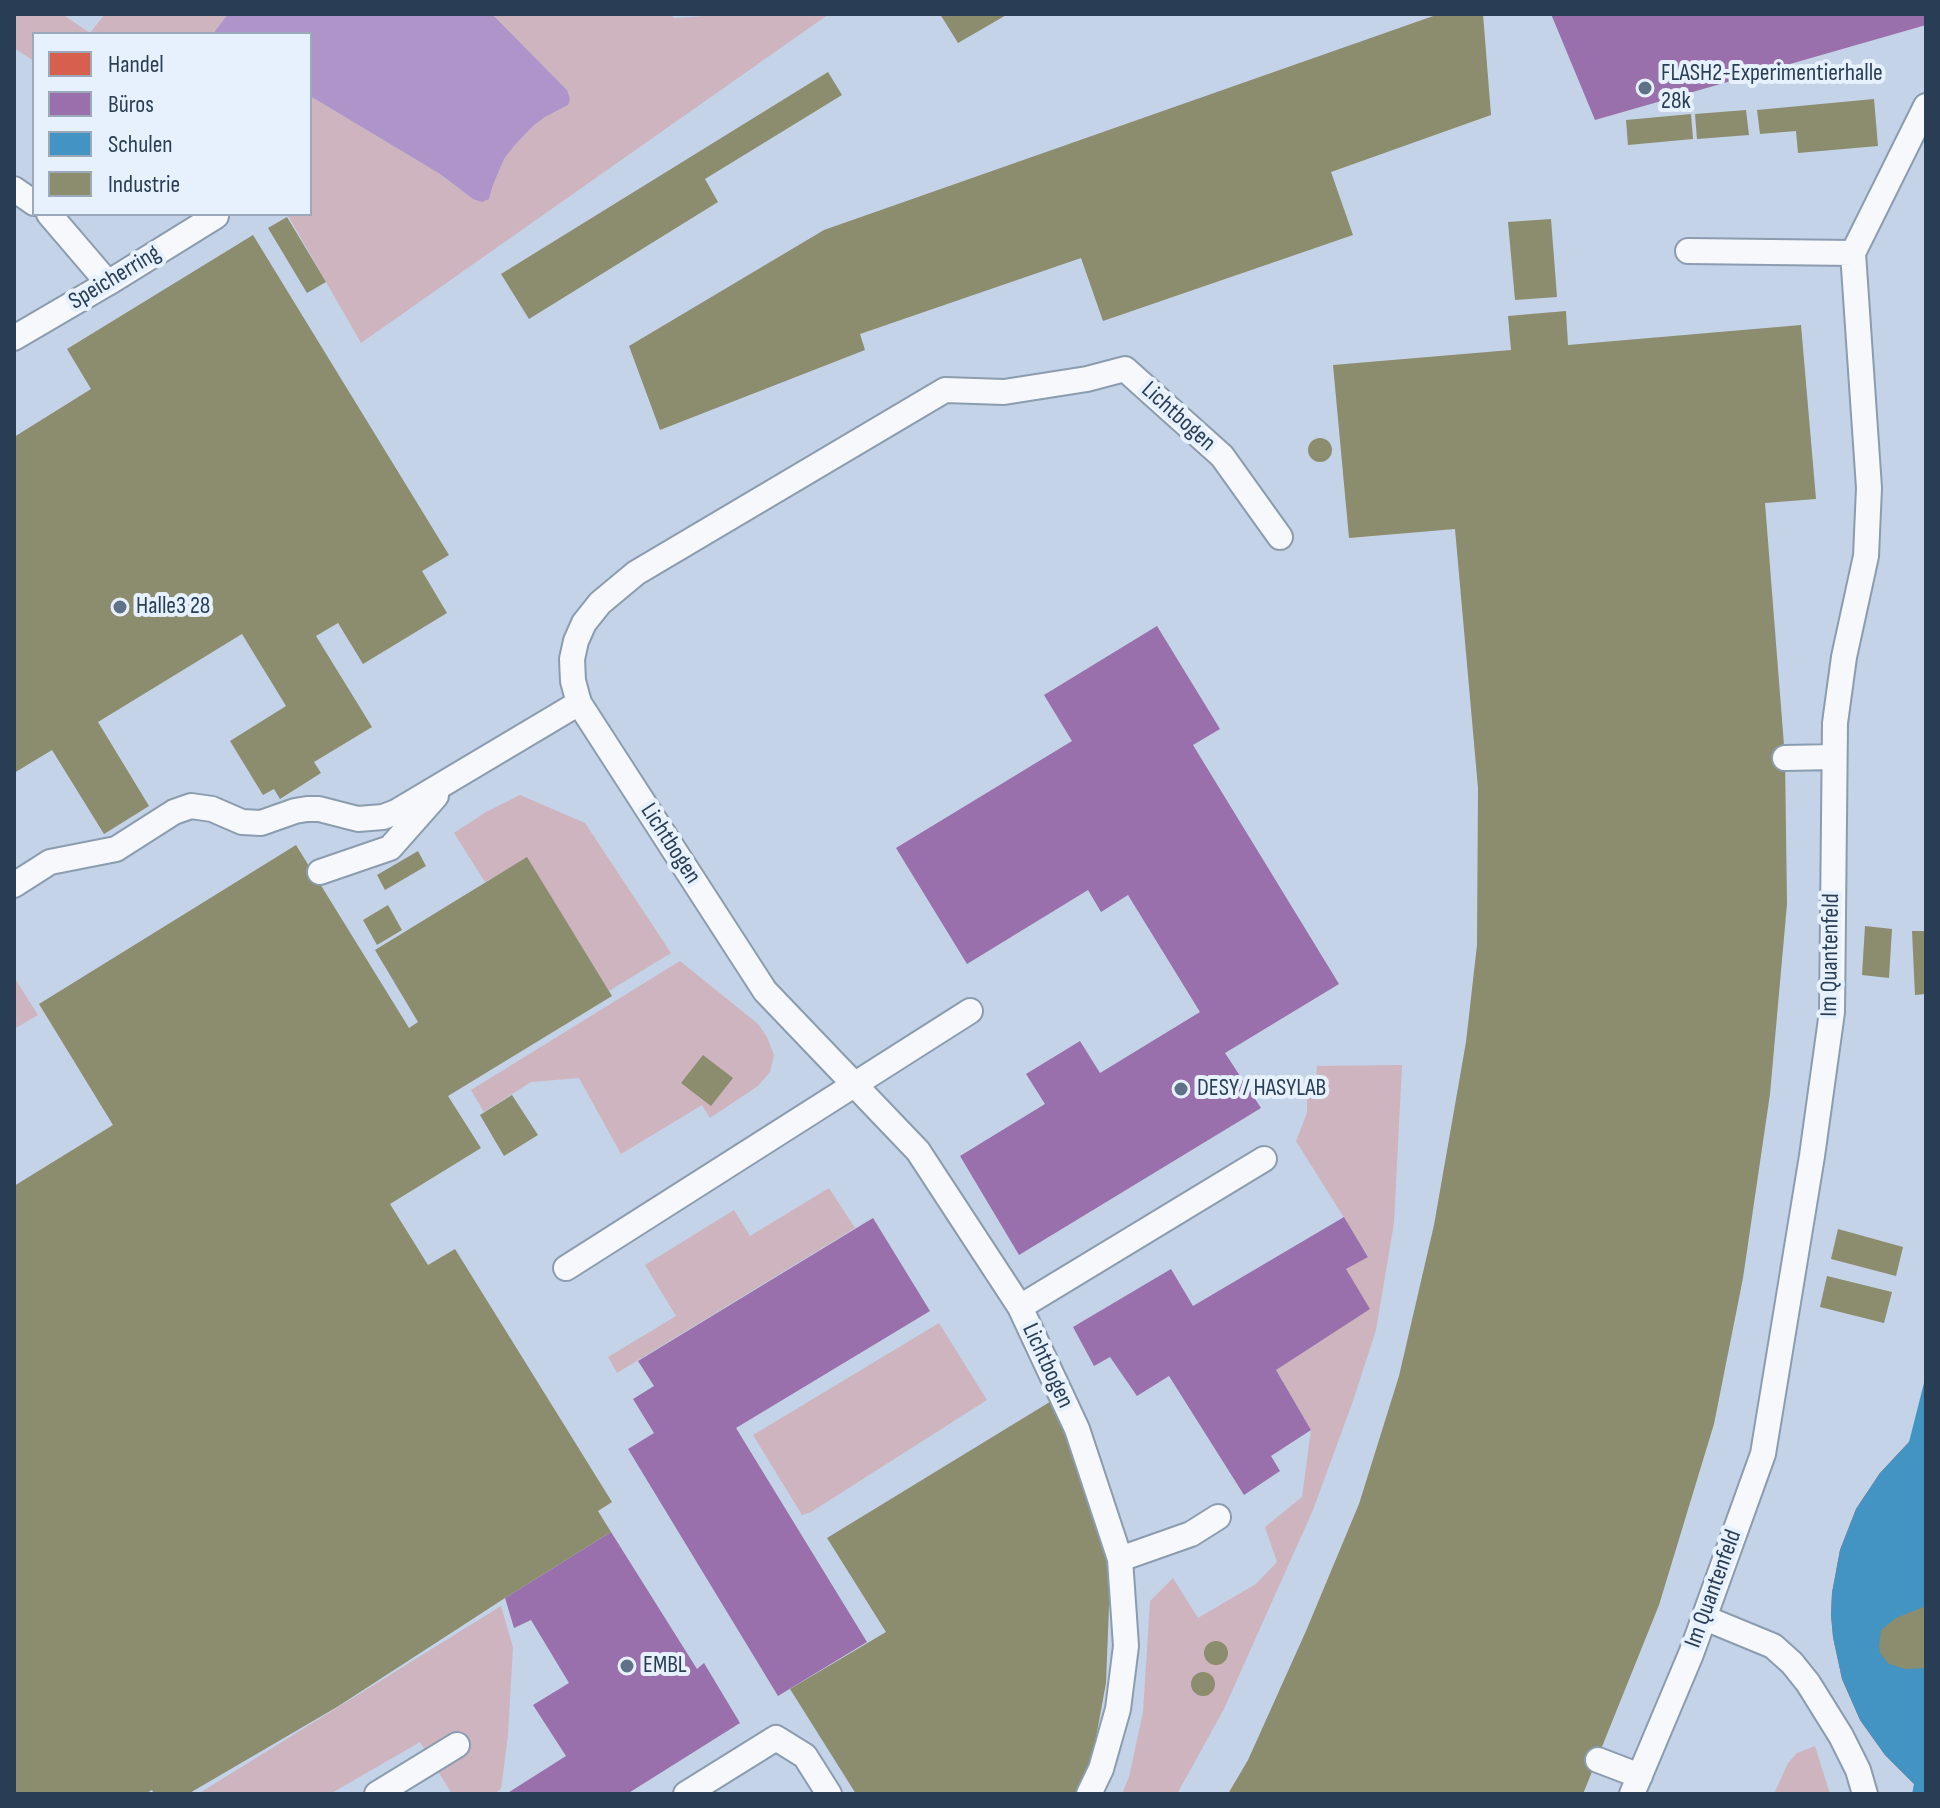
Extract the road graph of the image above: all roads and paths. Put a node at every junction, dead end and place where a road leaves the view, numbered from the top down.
1 (1926, 106) edge
2 (14, 189) edge
3 (32, 202) edge
4 (51, 216) edge
5 (216, 216) dead end
6 (1688, 251) dead end
7 (1853, 253) junction
8 (108, 283) junction
9 (14, 338) edge
10 (1280, 537) dead end
11 (579, 703) junction
12 (1834, 757) junction
13 (1785, 758) dead end
14 (451, 779) junction
15 (320, 872) dead end
16 (14, 885) edge
17 (970, 1011) dead end
18 (853, 1084) junction
19 (1264, 1159) dead end
20 (566, 1268) dead end
21 (1020, 1307) junction
22 (1218, 1517) dead end
23 (1120, 1559) junction
24 (1705, 1618) junction
25 (457, 1745) dead end
26 (1598, 1760) dead end
27 (1636, 1785) edge
28 (377, 1794) edge
29 (686, 1794) edge
30 (829, 1794) edge
31 (1089, 1794) edge
32 (1865, 1794) edge

1 - 7 lane
2 - 3 lane
4 - 8 lane
5 - 8 lane, Speicherring
6 - 7 lane
7 - 12 lane, Im Quantenfeld
8 - 9 lane, Speicherring
10 - 11 lane, Lichtbogen
11 - 14 lane
11 - 18 lane, Lichtbogen
12 - 13 lane
12 - 24 lane, Im Quantenfeld
14 - 15 lane
14 - 16 lane
17 - 18 lane
18 - 20 lane
18 - 21 lane, Lichtbogen
19 - 21 lane
21 - 23 lane, Lichtbogen
22 - 23 lane
23 - 31 lane, Lichtbogen
24 - 27 lane, Im Quantenfeld
24 - 32 lane
25 - 28 lane
26 - 27 lane
29 - 30 lane

